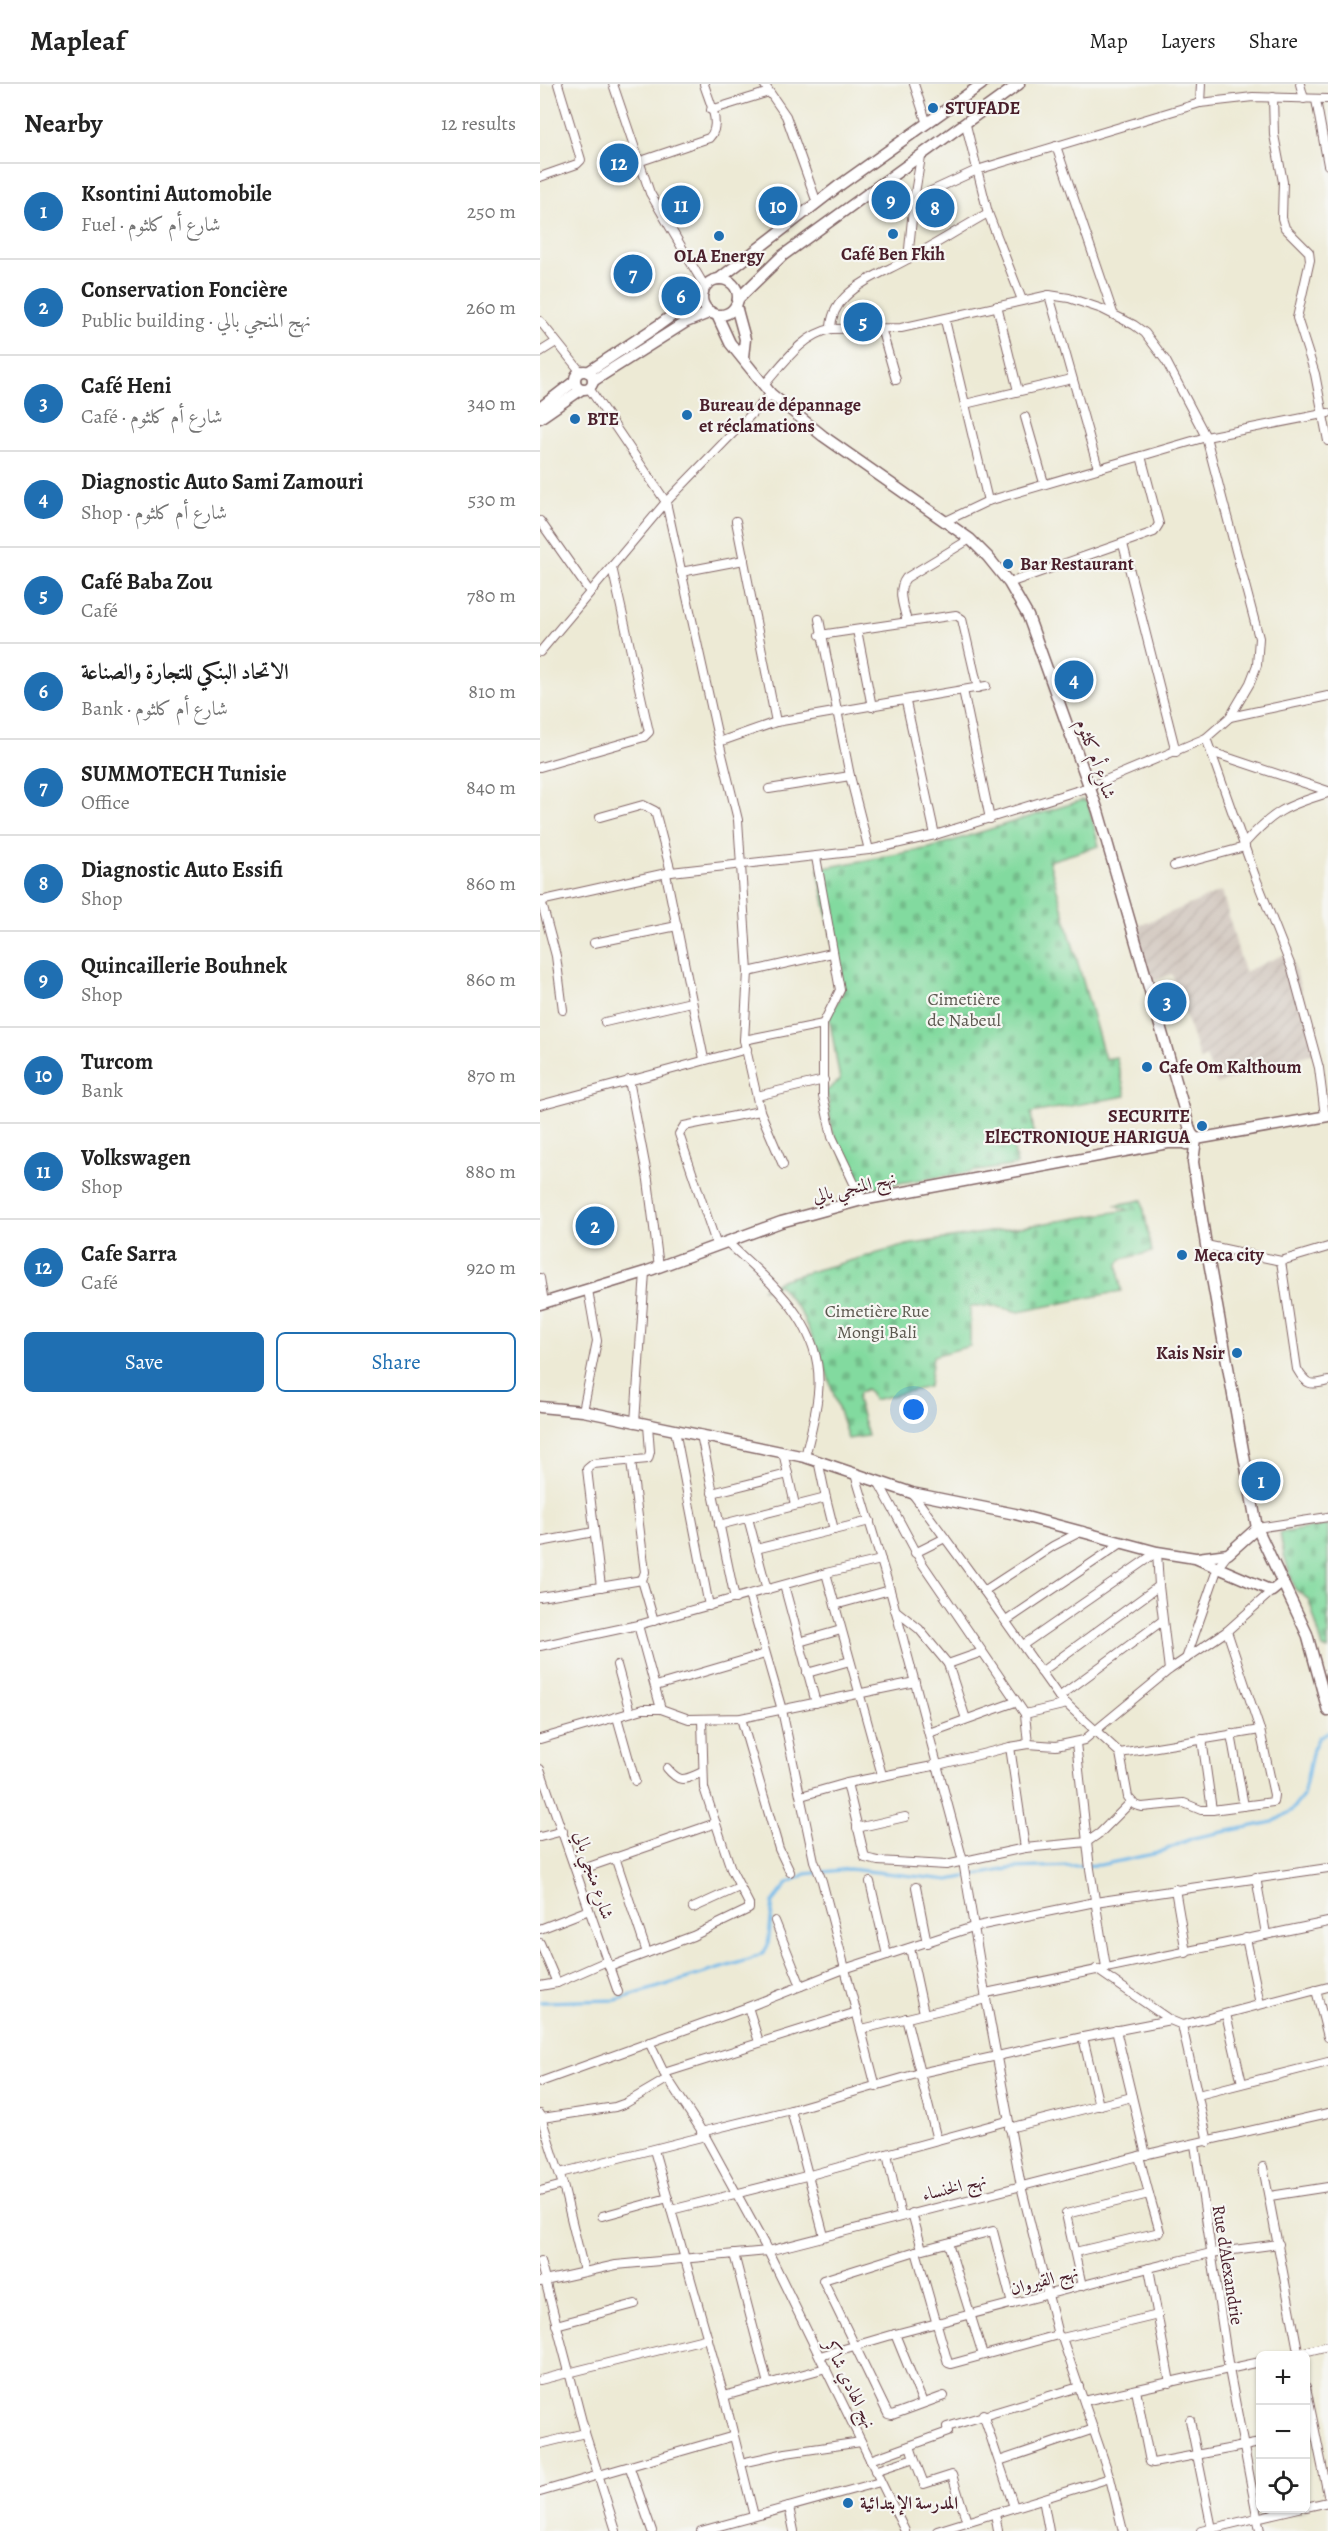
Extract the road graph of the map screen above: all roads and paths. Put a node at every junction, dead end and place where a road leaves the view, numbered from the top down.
1 (558, 84) edge
2 (613, 84) edge
3 (704, 84) edge
4 (764, 84) edge
5 (914, 84) edge
6 (982, 84) edge
7 (1019, 84) edge
8 (1201, 84) edge
9 (1300, 84) edge
10 (769, 92) junction
11 (1273, 97) junction
12 (1304, 99) junction
13 (1328, 99) edge
14 (1316, 100) junction
15 (1200, 103) junction
16 (711, 110) junction
17 (927, 124) junction
18 (966, 124) junction
19 (1056, 146) junction
20 (921, 157) junction
21 (638, 162) junction
22 (1328, 165) edge
23 (977, 170) junction
24 (540, 177) edge
25 (914, 199) junction
26 (817, 203) junction
27 (988, 213) junction
28 (908, 260) junction
29 (719, 279) junction
30 (704, 290) junction
31 (1049, 295) junction
32 (1022, 300) junction
33 (737, 302) junction
34 (997, 306) junction
35 (714, 313) junction
36 (1113, 313) junction
37 (945, 320) junction
38 (540, 321) edge
39 (881, 328) junction
40 (831, 329) junction
41 (556, 342) junction
42 (540, 352) edge
43 (743, 357) junction
44 (1072, 379) junction
45 (585, 380) junction
46 (896, 380) dead end
47 (764, 385) junction
48 (1018, 392) junction
49 (771, 394) junction
50 (965, 404) junction
51 (540, 408) edge
52 (1325, 414) edge
53 (1025, 417) dead end
54 (540, 418) edge
55 (1206, 437) junction
56 (1328, 441) edge
57 (1141, 456) junction
58 (1098, 468) junction
59 (1044, 483) junction
60 (988, 501) junction
61 (666, 502) junction
62 (540, 521) edge
63 (736, 521) dead end
64 (946, 521) junction
65 (970, 539) junction
66 (1123, 543) junction
67 (744, 560) junction
68 (612, 567) junction
69 (681, 572) junction
70 (1009, 583) junction
71 (590, 592) junction
72 (819, 619) dead end
73 (907, 622) junction
74 (857, 630) junction
75 (820, 635) junction
76 (540, 652) edge
77 (963, 690) junction
78 (1328, 696) edge
79 (906, 702) junction
80 (872, 707) junction
81 (836, 711) junction
82 (1230, 717) junction
83 (776, 722) junction
84 (1206, 738) junction
85 (718, 742) junction
86 (1176, 752) junction
87 (1211, 752) junction
88 (540, 768) edge
89 (850, 776) junction
90 (1089, 787) junction
91 (769, 789) dead end
92 (1328, 792) edge
93 (600, 817) dead end
94 (990, 819) junction
95 (935, 835) junction
96 (1244, 846) junction
97 (869, 850) junction
98 (816, 857) junction
99 (742, 863) junction
100 (1174, 866) dead end
101 (669, 873) junction
102 (541, 900) edge
103 (677, 926) junction
104 (594, 943) dead end
105 (832, 953) junction
106 (748, 972) junction
107 (691, 1002) junction
108 (563, 1010) dead end
109 (604, 1022) dead end
110 (823, 1024) junction
111 (746, 1044) junction
112 (704, 1059) junction
113 (629, 1080) junction
114 (824, 1080) junction
115 (757, 1096) junction
116 (540, 1105) edge
117 (760, 1111) junction
118 (1327, 1116) edge
119 (1189, 1139) junction
120 (783, 1166) dead end
121 (862, 1200) junction
122 (722, 1244) junction
123 (1206, 1245) junction
124 (1328, 1247) edge
125 (1281, 1261) junction
126 (659, 1267) junction
127 (645, 1272) junction
128 (540, 1278) edge
129 (588, 1290) junction
130 (542, 1303) edge
131 (1328, 1381) edge
132 (540, 1407) edge
133 (583, 1411) junction
134 (635, 1423) junction
135 (648, 1425) junction
136 (675, 1430) junction
137 (701, 1434) junction
138 (783, 1452) junction
139 (805, 1457) junction
140 (818, 1460) junction
141 (631, 1461) junction
142 (788, 1474) junction
143 (855, 1474) junction
144 (879, 1483) junction
145 (712, 1492) junction
146 (912, 1493) junction
147 (826, 1498) junction
148 (795, 1505) junction
149 (1328, 1517) edge
150 (748, 1518) junction
151 (870, 1521) junction
152 (719, 1525) junction
153 (1257, 1528) junction
154 (834, 1530) junction
155 (1082, 1531) junction
156 (594, 1532) junction
157 (945, 1538) junction
158 (540, 1542) edge
159 (1124, 1542) junction
160 (756, 1550) junction
161 (1157, 1552) junction
162 (915, 1553) junction
163 (1228, 1554) junction
164 (1195, 1558) junction
165 (881, 1560) junction
166 (1218, 1567) junction
167 (826, 1573) junction
168 (642, 1580) junction
169 (1283, 1582) junction
170 (783, 1585) junction
171 (1159, 1586) junction
172 (601, 1587) junction
173 (766, 1590) junction
174 (890, 1590) junction
175 (984, 1591) junction
176 (1272, 1591) junction
177 (749, 1595) junction
178 (540, 1597) edge
179 (735, 1599) junction
180 (835, 1605) junction
181 (709, 1606) junction
182 (895, 1610) junction
183 (654, 1621) junction
184 (1006, 1621) junction
185 (1162, 1622) junction
186 (638, 1625) junction
187 (841, 1630) junction
188 (1227, 1631) junction
189 (799, 1642) junction
190 (1023, 1645) junction
191 (540, 1646) edge
192 (982, 1652) junction
193 (765, 1654) junction
194 (1186, 1659) junction
195 (850, 1661) junction
196 (948, 1664) junction
197 (617, 1665) dead end
198 (1169, 1670) junction
199 (1041, 1672) junction
200 (807, 1673) junction
201 (915, 1682) junction
202 (656, 1686) junction
203 (859, 1694) junction
204 (1059, 1697) junction
205 (1015, 1701) junction
206 (816, 1703) junction
207 (1066, 1704) junction
208 (661, 1709) junction
209 (782, 1710) junction
210 (1328, 1711) edge
211 (630, 1712) junction
212 (1024, 1714) junction
213 (617, 1717) junction
214 (741, 1718) junction
215 (966, 1719) junction
216 (702, 1720) junction
217 (1260, 1730) junction
218 (1096, 1731) junction
219 (929, 1733) junction
220 (1231, 1734) junction
221 (540, 1739) edge
222 (1202, 1739) junction
223 (1076, 1743) junction
224 (1028, 1744) junction
225 (1010, 1747) junction
226 (1120, 1753) junction
227 (938, 1765) junction
228 (667, 1768) dead end
229 (540, 1769) edge
230 (703, 1772) junction
231 (882, 1775) junction
232 (635, 1781) dead end
233 (847, 1783) junction
234 (801, 1796) junction
235 (1131, 1802) junction
236 (1244, 1806) junction
237 (1212, 1810) junction
238 (905, 1817) dead end
239 (716, 1823) junction
240 (857, 1828) junction
241 (563, 1831) junction
242 (540, 1837) edge
243 (1088, 1846) junction
244 (1025, 1848) junction
245 (615, 1857) junction
246 (964, 1864) junction
247 (1328, 1868) edge
248 (578, 1871) junction
249 (790, 1872) dead end
250 (1256, 1877) junction
251 (870, 1881) dead end
252 (739, 1887) junction
253 (916, 1887) dead end
254 (1175, 1889) junction
255 (1095, 1902) junction
256 (693, 1908) dead end
257 (589, 1910) junction
258 (776, 1921) dead end
259 (1328, 1922) edge
260 (973, 1927) junction
261 (540, 1929) edge
262 (1266, 1934) junction
263 (1246, 1938) junction
264 (540, 1943) edge
265 (927, 1943) junction
266 (910, 1948) junction
267 (647, 1953) junction
268 (1186, 1953) junction
269 (887, 1955) junction
270 (608, 1964) junction
271 (1106, 1967) junction
272 (844, 1969) junction
273 (1096, 1969) junction
274 (557, 1983) junction
275 (540, 1986) edge
276 (801, 1986) junction
277 (1328, 1987) edge
278 (1316, 1990) junction
279 (618, 1992) dead end
280 (986, 1996) junction
281 (1260, 2004) junction
282 (748, 2007) junction
283 (857, 2012) junction
284 (924, 2013) junction
285 (1226, 2014) junction
286 (906, 2018) junction
287 (1170, 2020) junction
288 (1182, 2025) junction
289 (862, 2029) junction
290 (1116, 2030) junction
291 (1083, 2037) junction
292 (1328, 2037) edge
293 (649, 2042) junction
294 (759, 2042) junction
295 (997, 2056) junction
296 (1328, 2062) edge
297 (920, 2073) junction
298 (665, 2076) junction
299 (540, 2082) edge
300 (1242, 2083) junction
301 (876, 2087) junction
302 (1198, 2095) junction
303 (1132, 2097) junction
304 (1099, 2106) junction
305 (791, 2109) junction
306 (1328, 2113) edge
307 (541, 2116) edge
308 (1008, 2125) junction
309 (703, 2134) junction
310 (938, 2140) junction
311 (1208, 2142) junction
312 (1195, 2145) junction
313 (654, 2150) junction
314 (887, 2154) junction
315 (1142, 2156) junction
316 (1263, 2167) dead end
317 (560, 2173) junction
318 (810, 2175) junction
319 (563, 2185) junction
320 (1021, 2186) junction
321 (1328, 2187) edge
322 (540, 2191) edge
323 (735, 2193) junction
324 (1149, 2194) junction
325 (1270, 2196) junction
326 (668, 2198) junction
327 (671, 2210) junction
328 (912, 2213) junction
329 (602, 2216) dead end
330 (901, 2216) junction
331 (824, 2236) junction
332 (948, 2243) junction
333 (1279, 2244) junction
334 (919, 2250) junction
335 (768, 2251) junction
336 (1075, 2252) junction
337 (1210, 2253) junction
338 (734, 2254) junction
339 (685, 2260) junction
340 (540, 2261) edge
341 (1149, 2268) junction
342 (584, 2271) junction
343 (542, 2282) edge
344 (1082, 2286) junction
345 (1047, 2295) junction
346 (635, 2304) dead end
347 (1012, 2304) junction
348 (1158, 2315) junction
349 (972, 2316) junction
350 (935, 2324) junction
351 (556, 2325) junction
352 (895, 2334) junction
353 (1060, 2336) junction
354 (708, 2338) junction
355 (856, 2346) junction
356 (1328, 2346) edge
357 (1298, 2351) edge
358 (1310, 2351) edge
359 (983, 2355) junction
360 (820, 2356) junction
361 (1256, 2363) edge
362 (826, 2368) junction
363 (1229, 2369) junction
364 (570, 2373) junction
365 (540, 2380) edge
366 (1170, 2383) junction
367 (768, 2384) junction
368 (1079, 2387) junction
369 (1136, 2390) junction
370 (944, 2396) dead end
371 (724, 2397) junction
372 (1084, 2401) junction
373 (923, 2403) junction
374 (1309, 2405) edge
375 (983, 2414) junction
376 (1190, 2420) dead end
377 (1094, 2429) junction
378 (1310, 2432) edge
379 (1315, 2432) junction
380 (585, 2433) junction
381 (734, 2436) junction
382 (861, 2442) junction
383 (540, 2444) edge
384 (1256, 2444) edge
385 (1328, 2445) edge
386 (910, 2446) junction
387 (1243, 2446) junction
388 (1318, 2447) junction
389 (1197, 2455) junction
390 (914, 2458) junction
391 (870, 2460) junction
392 (999, 2461) junction
393 (741, 2463) junction
394 (630, 2468) junction
395 (875, 2471) junction
396 (598, 2477) junction
397 (1110, 2478) junction
398 (880, 2481) junction
399 (540, 2492) edge
400 (1328, 2495) edge
401 (1043, 2499) junction
402 (1328, 2502) edge
403 (1310, 2506) edge
404 (789, 2507) junction
405 (1014, 2507) junction
406 (995, 2513) junction
407 (1278, 2513) edge
408 (754, 2516) junction
409 (1257, 2518) junction
410 (967, 2522) junction
411 (1212, 2529) junction
412 (616, 2531) edge
413 (652, 2531) edge
414 (701, 2531) edge
415 (794, 2531) edge
416 (905, 2531) edge
417 (937, 2531) edge
418 (998, 2531) edge
419 (1049, 2531) edge
420 (1122, 2531) edge
421 (1201, 2531) edge
422 (1260, 2531) edge

1 - 24 street
2 - 21 street
3 - 16 street
4 - 10 street
5 - 17 street
6 - 17 street
7 - 18 street
8 - 15 street
9 - 12 street
10 - 16 street
10 - 26 street
11 - 12 street
11 - 15 street
11 - 52 street
12 - 14 street
13 - 14 street
14 - 22 street
15 - 19 street
16 - 21 street
17 - 26 street
18 - 20 street
18 - 23 street
19 - 23 street
19 - 36 street
20 - 25 street
20 - 33 street
21 - 30 street
23 - 25 street
23 - 27 street
25 - 28 street
26 - 29 street
27 - 28 street
27 - 32 street
28 - 40 street
29 - 30 street
29 - 33 street
30 - 35 street
30 - 45 street
31 - 32 street
31 - 36 street
31 - 44 street
32 - 34 street
33 - 35 street
33 - 43 street
34 - 37 street
34 - 48 street
35 - 43 street, شارع أم كلثوم
35 - 45 street
36 - 55 street
37 - 39 street
37 - 50 street
38 - 41 street
39 - 40 street
39 - 46 street
40 - 47 street
41 - 42 street
41 - 45 street
43 - 47 street, شارع أم كلثوم
44 - 48 street
44 - 58 street
45 - 51 street
45 - 54 street
45 - 61 street
47 - 49 street, شارع أم كلثوم
48 - 50 street
49 - 61 street
49 - 64 street, شارع أم كلثوم
50 - 60 street
52 - 55 street
52 - 56 street
53 - 59 street
55 - 57 street
55 - 82 street
57 - 58 street
57 - 66 street
58 - 59 street
59 - 60 street
60 - 64 street
61 - 68 street
61 - 69 street
62 - 71 street
63 - 67 street
64 - 65 street, شارع أم كلثوم
65 - 70 street, شارع أم كلثوم
65 - 73 street
66 - 70 street
66 - 86 street
67 - 69 street
67 - 83 street
68 - 71 street
68 - 88 street
69 - 85 street
70 - 90 street, شارع أم كلثوم
71 - 76 street
72 - 75 street
73 - 74 street
73 - 77 street
74 - 75 street
74 - 80 street
75 - 81 street
77 - 79 street
77 - 94 street
78 - 82 street
79 - 80 street
79 - 95 street
80 - 81 street
81 - 83 street
81 - 89 street
82 - 84 street
83 - 85 street
84 - 86 street
84 - 87 street
85 - 99 street
86 - 90 street
87 - 92 street
87 - 96 street
89 - 91 street
89 - 97 street
90 - 94 street
90 - 119 street, شارع أم كلثوم
92 - 96 street
93 - 101 street
94 - 95 street
95 - 97 street
96 - 100 street
96 - 118 street
97 - 98 street
98 - 99 street
98 - 105 street
99 - 101 street
99 - 106 street
101 - 102 street
101 - 103 street
102 - 108 street
103 - 104 street
103 - 107 street
105 - 106 street
105 - 110 street
106 - 111 street
107 - 109 street
107 - 112 street
110 - 111 street
110 - 114 street
111 - 112 street
111 - 115 street
112 - 113 street
113 - 116 street
113 - 126 street
114 - 115 street
114 - 121 street
115 - 117 street
117 - 120 street
117 - 122 street
118 - 119 street, نهج المنجي بالي
119 - 121 street, نهج المنجي بالي
119 - 123 street, شارع أم كلثوم
121 - 122 street, نهج المنجي بالي
122 - 126 street, نهج المنجي بالي
122 - 139 street
123 - 125 street
123 - 153 street, شارع أم كلثوم
124 - 125 street
125 - 131 street
126 - 127 street, نهج المنجي بالي
127 - 129 street, نهج المنجي بالي
127 - 134 street
128 - 130 street
129 - 130 street, نهج المنجي بالي
129 - 133 street
132 - 133 street
133 - 134 street
134 - 135 street
135 - 136 street
135 - 141 street
136 - 137 street
136 - 181 street
137 - 138 street
137 - 145 street
138 - 139 street
138 - 142 street
139 - 140 street
140 - 143 street
140 - 147 street
141 - 156 street
141 - 168 street
142 - 145 street
142 - 148 street
143 - 144 street
143 - 151 street
144 - 146 street
144 - 162 street
145 - 152 street
146 - 155 street
146 - 157 street
147 - 148 street
147 - 154 street
148 - 150 street
149 - 153 street
150 - 152 street
150 - 160 street
151 - 154 street
151 - 165 street
152 - 179 street
153 - 163 street
153 - 169 street, شارع أم كلثوم
154 - 160 street
155 - 159 street
155 - 175 street
156 - 158 street
156 - 172 street
157 - 162 street
157 - 175 street
159 - 161 street
159 - 184 street
160 - 173 street
161 - 164 street
161 - 171 street
161 - 190 street
162 - 192 street
163 - 164 street
163 - 166 street
164 - 166 street
165 - 167 street
165 - 174 street
166 - 176 street
166 - 194 street
167 - 170 street
167 - 180 street
168 - 172 street
168 - 183 street
169 - 176 street
169 - 210 street, شارع أم كلثوم
170 - 173 street
170 - 189 street
171 - 185 street
171 - 199 street
172 - 178 street
173 - 177 street
174 - 180 street
174 - 182 street
175 - 184 street
176 - 188 street
177 - 179 street
177 - 193 street
179 - 181 street
180 - 187 street
181 - 183 street
182 - 196 street
182 - 201 street
183 - 186 street
184 - 190 street
185 - 198 street
185 - 204 street
186 - 191 street
186 - 202 street
187 - 189 street
187 - 195 street
188 - 194 street
188 - 217 street
189 - 200 street
190 - 199 street
192 - 196 street
192 - 205 street
193 - 202 street
193 - 209 street
194 - 198 street
195 - 200 street
195 - 203 street
196 - 215 street
197 - 211 street
198 - 218 street
199 - 204 street
200 - 206 street
201 - 203 street
201 - 219 street
202 - 208 street
203 - 206 street
203 - 231 street
204 - 207 street
205 - 212 street
205 - 215 street
206 - 209 street
207 - 212 street
207 - 218 street
208 - 211 street
208 - 216 street
209 - 214 street
209 - 234 street
211 - 213 street
212 - 224 street
213 - 221 street
213 - 232 street
214 - 216 street
214 - 249 street
215 - 219 street
216 - 230 street
217 - 220 street
217 - 236 street
218 - 223 street
218 - 226 street
219 - 227 street
220 - 222 street
220 - 236 street
222 - 226 street
222 - 237 street
223 - 224 street
223 - 243 street
224 - 225 street
225 - 227 street
225 - 244 street
226 - 235 street
227 - 231 street
227 - 246 street
228 - 230 street
229 - 241 street, شارع منجي بالي
230 - 239 street
231 - 233 street
233 - 234 street
233 - 240 street
234 - 272 street
235 - 237 street
235 - 243 street
236 - 237 street
238 - 240 street
239 - 245 street
239 - 252 street
240 - 246 street
241 - 242 street
241 - 248 street, شارع منجي بالي
243 - 244 street
243 - 255 street
244 - 246 street
245 - 248 street
245 - 267 street
246 - 260 street
247 - 250 street
248 - 257 street, شارع منجي بالي
250 - 254 street
250 - 262 street
251 - 269 street
252 - 256 street
252 - 267 street
253 - 265 street
254 - 255 street
254 - 268 street
255 - 260 street
255 - 271 street
257 - 261 street
257 - 270 street, شارع منجي بالي
258 - 276 street
259 - 262 street
260 - 265 street
260 - 280 street
262 - 263 street
263 - 268 street
263 - 281 street
264 - 274 street
265 - 266 street
266 - 269 street
266 - 284 street
267 - 270 street
268 - 271 street
269 - 272 street
270 - 274 street
270 - 279 street, شارع منجي بالي
271 - 273 street
272 - 276 street
272 - 283 street
273 - 280 street
273 - 287 street
274 - 275 street
276 - 282 street
277 - 278 street
278 - 281 street
278 - 292 street
280 - 284 street
280 - 295 street
281 - 285 street
282 - 293 street
282 - 294 street
283 - 289 street
283 - 294 street
284 - 286 street
285 - 288 street
285 - 300 street
286 - 289 street
286 - 297 street
287 - 288 street
287 - 290 street
288 - 302 street
289 - 301 street
290 - 291 street
290 - 303 street
291 - 295 street
291 - 304 street
293 - 298 street, نهج الهادي شاكر
293 - 299 street
294 - 298 street
295 - 297 street
295 - 308 street
296 - 300 street
297 - 301 street
297 - 310 street
298 - 307 street
298 - 309 street, نهج الهادي شاكر
300 - 302 street
301 - 305 street
302 - 311 street
303 - 304 street
303 - 315 street
304 - 308 street
305 - 309 street
305 - 318 street
306 - 311 street, نهج الخنساء
307 - 317 street
308 - 310 street
308 - 320 street
309 - 313 street
309 - 323 street, نهج الهادي شاكر
310 - 314 street
311 - 312 street, نهج الخنساء
312 - 315 street, نهج الخنساء
312 - 337 street, Rue d'Alexandrie
313 - 317 street
313 - 326 street
314 - 318 street
314 - 330 street
315 - 320 street, نهج الخنساء
315 - 324 street
316 - 325 street
317 - 319 street
318 - 323 street
318 - 331 street
319 - 322 street
319 - 342 street
320 - 328 street, نهج الخنساء
320 - 345 street
321 - 325 street
323 - 327 street
323 - 335 street, نهج الهادي شاكر
324 - 336 street
324 - 336 street
325 - 333 street
326 - 327 street
326 - 329 street
327 - 339 street
328 - 330 street, نهج الخنساء
328 - 334 street
330 - 331 street, نهج الخنساء
331 - 335 street, نهج الخنساء
332 - 334 street
332 - 347 street
332 - 349 street
333 - 337 street, نهج القيروان
333 - 357 street
334 - 350 street
334 - 355 street
335 - 338 street, نهج الخنساء
335 - 360 street, نهج الهادي شاكر
336 - 344 street
337 - 341 street, نهج القيروان
337 - 363 street, Rue d'Alexandrie
338 - 339 street, نهج الخنساء
338 - 367 street
339 - 342 street, نهج الخنساء
339 - 354 street
340 - 343 street
341 - 344 street, نهج القيروان
341 - 348 street
342 - 343 street, نهج الخنساء
343 - 351 street
344 - 345 street, نهج القيروان
345 - 347 street, نهج القيروان
345 - 353 street
346 - 351 street
347 - 349 street, نهج القيروان
348 - 353 street
348 - 366 street
349 - 350 street, نهج القيروان
349 - 359 street
350 - 352 street, نهج القيروان
350 - 359 street
351 - 364 street
352 - 355 street, نهج القيروان
352 - 373 street
353 - 359 street
353 - 368 street
354 - 364 street
354 - 371 street
355 - 360 street, نهج القيروان
355 - 373 street
356 - 358 street
360 - 362 street, نهج الهادي شاكر
361 - 363 street
362 - 367 street
362 - 382 street, نهج الهادي شاكر
363 - 366 street
363 - 387 street, Rue d'Alexandrie
364 - 365 street
364 - 380 street
366 - 369 street
367 - 371 street
368 - 372 street
368 - 375 street
369 - 372 street
369 - 389 street
370 - 373 street
371 - 381 street
372 - 377 street
374 - 379 street
375 - 386 street
375 - 392 street
376 - 389 street
377 - 392 street
377 - 397 street
378 - 379 street
379 - 388 street
380 - 383 street
380 - 396 street
381 - 393 street
381 - 394 street
382 - 391 street, نهج الهادي شاكر
382 - 393 street
384 - 387 street
385 - 388 street
386 - 390 street
386 - 391 street
387 - 389 street
387 - 409 street, Rue d'Alexandrie
388 - 400 street
389 - 411 street
390 - 395 street
390 - 410 street
391 - 395 street, نهج الهادي شاكر
392 - 405 street
393 - 408 street
394 - 396 street
394 - 413 street
395 - 398 street, نهج الهادي شاكر
396 - 399 street
396 - 412 street
397 - 401 street
397 - 420 street
398 - 404 street
398 - 416 street, نهج الهادي شاكر
401 - 405 street
401 - 419 street
402 - 403 street
404 - 408 street
404 - 415 street
405 - 406 street
406 - 410 street
406 - 418 street
407 - 409 street
408 - 414 street
409 - 411 street
409 - 422 street, Rue d'Alexandrie
410 - 417 street
411 - 421 street

